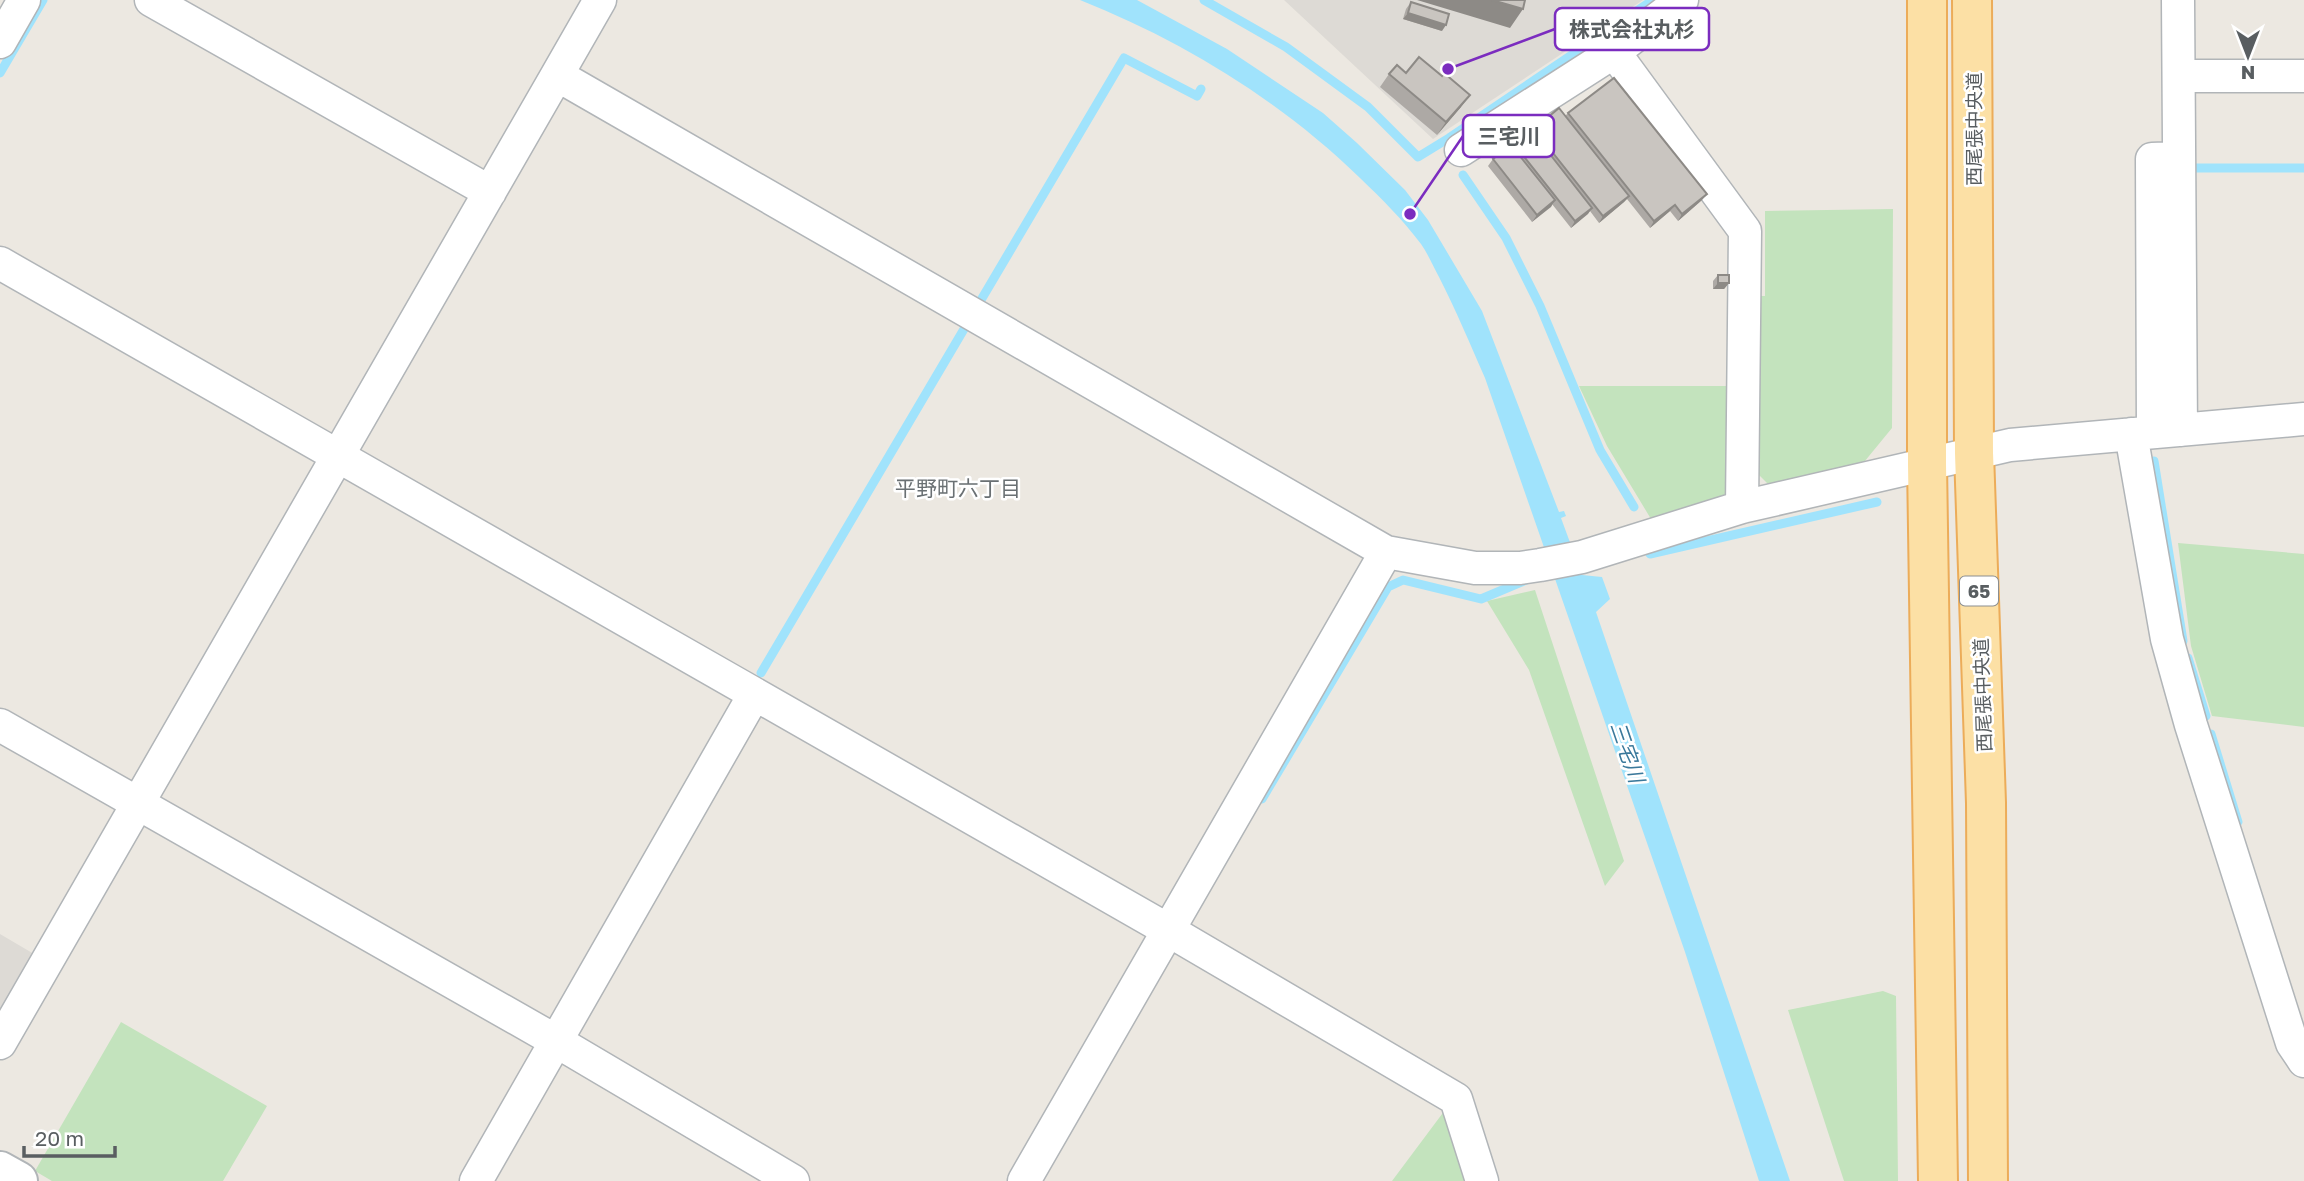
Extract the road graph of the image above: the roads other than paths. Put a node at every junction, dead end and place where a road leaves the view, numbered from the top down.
1 (24, 0) edge
2 (151, 0) edge
3 (600, 0) edge
4 (1682, 0) edge
5 (1927, 0) edge
6 (1972, 0) edge
7 (2178, 0) edge
8 (0, 42) edge
9 (1614, 52) junction
10 (557, 75) junction
11 (2179, 76) junction
12 (2304, 76) edge
13 (1461, 150) dead end
14 (490, 192) junction
15 (0, 263) edge
16 (2304, 419) edge
17 (2155, 432) junction
18 (1975, 453) junction
19 (338, 456) junction
20 (1927, 464) junction
21 (1742, 507) junction
22 (1386, 552) junction
23 (754, 695) junction
24 (0, 725) edge
25 (138, 804) junction
26 (1168, 930) junction
27 (556, 1041) junction
28 (0, 1043) edge
29 (2304, 1061) edge
30 (0, 1171) edge
31 (18, 1181) edge
32 (476, 1181) edge
33 (793, 1181) edge
34 (1024, 1181) edge
35 (1482, 1181) edge
36 (1938, 1181) edge
37 (1988, 1181) edge

1 - 8 street
2 - 14 street
3 - 10 street
4 - 9 street
5 - 20 main road
6 - 18 main road, 西尾張中央道 / 65
7 - 11 street
9 - 13 street
9 - 21 street
10 - 14 street
10 - 22 street
11 - 12 street
11 - 17 street
14 - 19 street
15 - 19 street
16 - 17 street
17 - 18 street
17 - 29 street
18 - 20 street
18 - 37 main road, 西尾張中央道 / 65
19 - 23 street
19 - 25 street
20 - 21 street
20 - 36 main road
21 - 22 street
22 - 26 street
23 - 26 street
23 - 27 street
24 - 25 street
25 - 27 street
25 - 28 street
26 - 34 street
26 - 35 street
27 - 32 street
27 - 33 street
30 - 31 street

